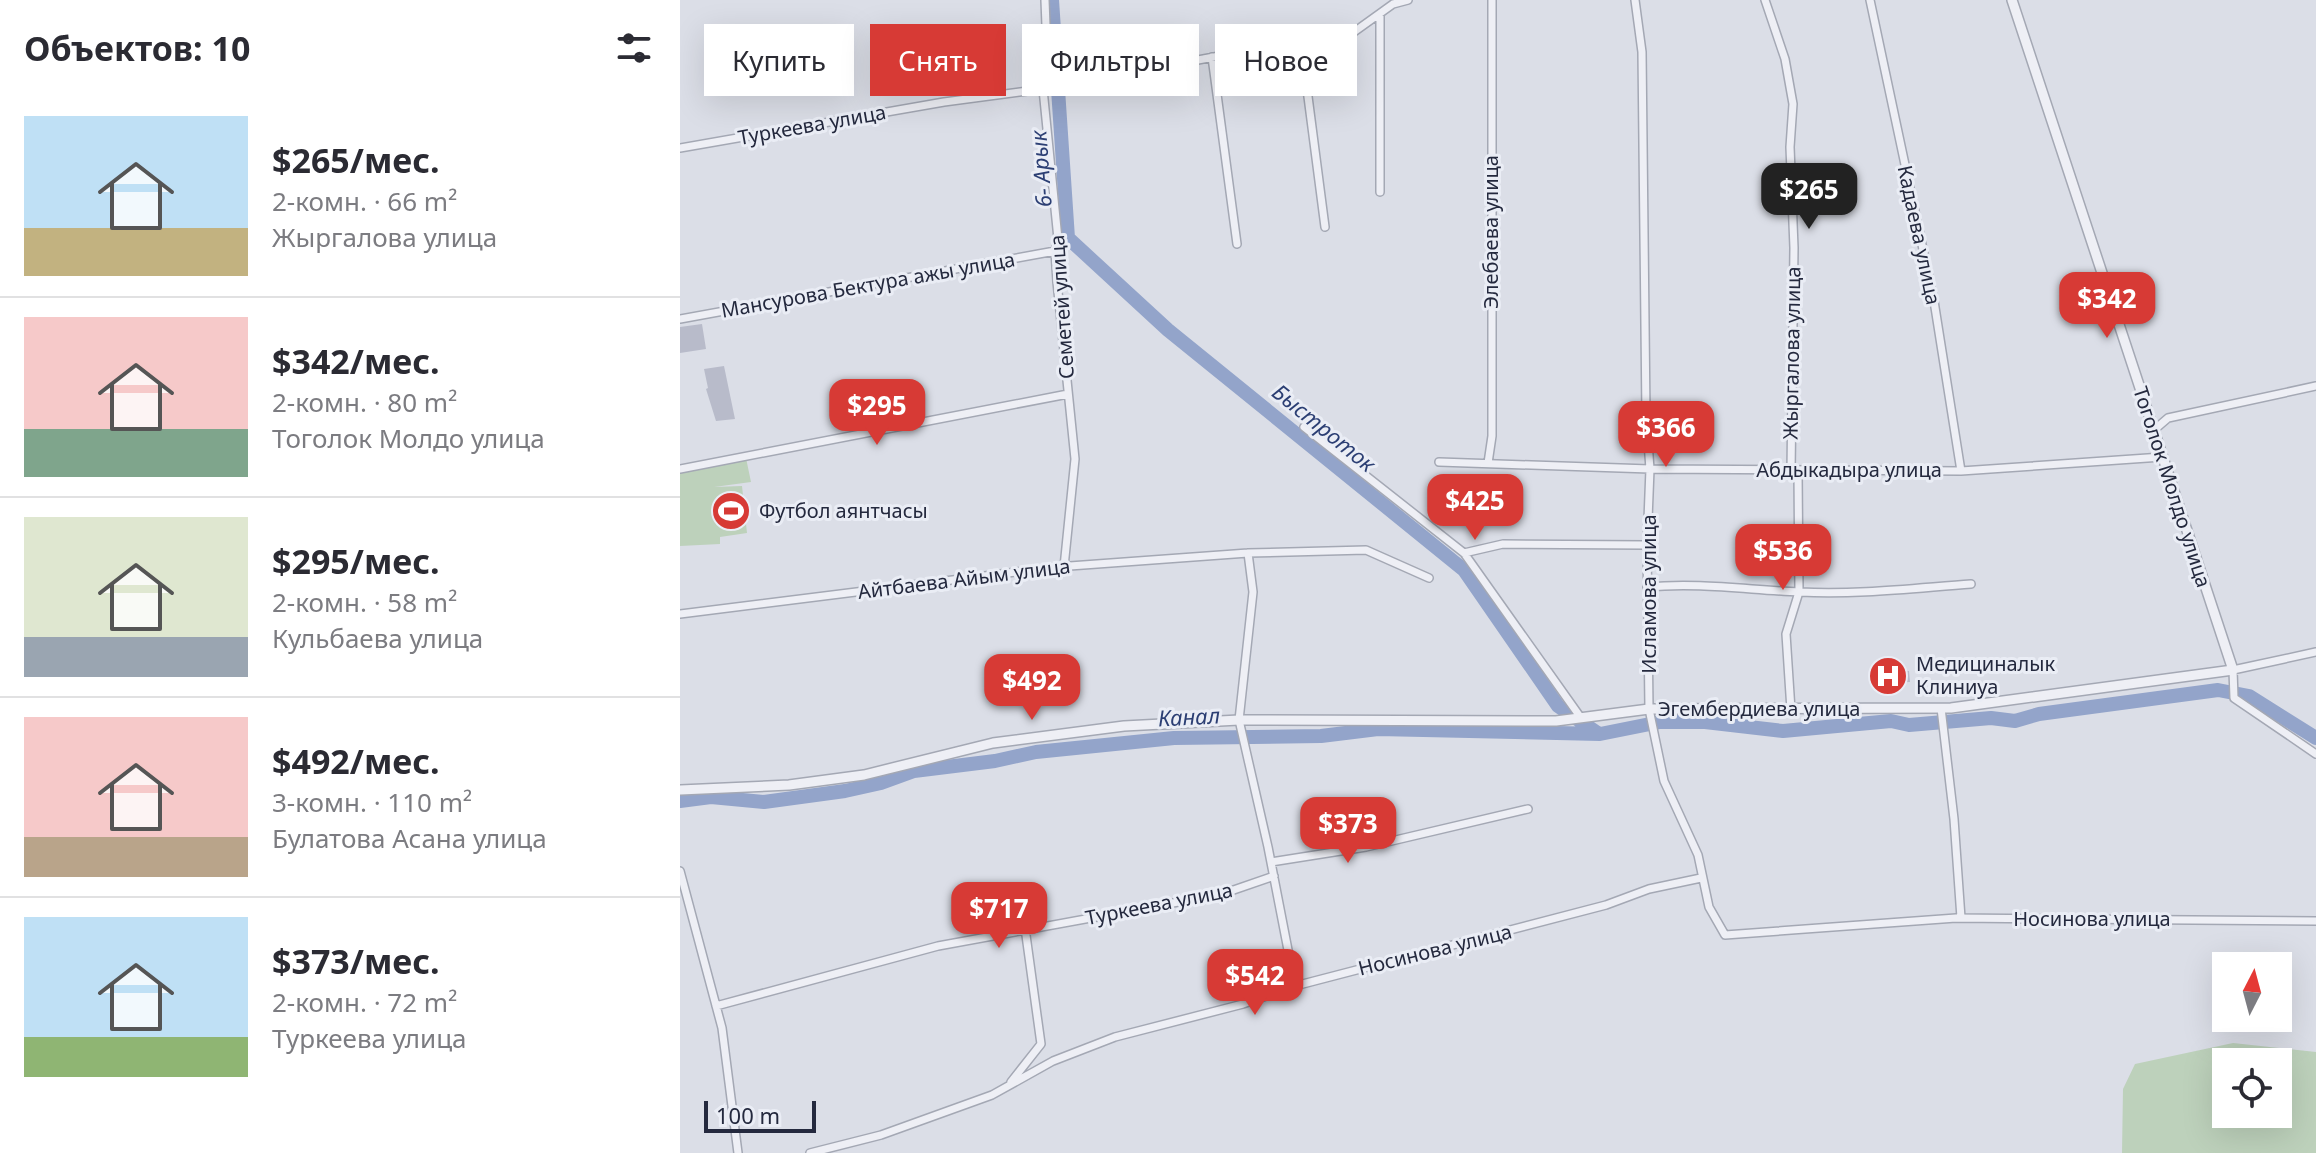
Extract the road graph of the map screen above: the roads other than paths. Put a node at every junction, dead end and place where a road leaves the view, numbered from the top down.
1 (1045, 0) edge
2 (1408, 0) edge
3 (1492, 0) edge
4 (1635, 0) edge
5 (1765, 0) edge
6 (1870, 0) edge
7 (2012, 0) edge
8 (1380, 16) junction
9 (1046, 24) edge
10 (1357, 30) edge
11 (1212, 57) junction
12 (1215, 57) edge
13 (1199, 59) edge
14 (1022, 92) edge
15 (1044, 96) edge
16 (1308, 96) edge
17 (680, 148) edge
18 (1380, 192) dead end
19 (1325, 227) dead end
20 (1237, 244) dead end
21 (1055, 251) junction
22 (680, 319) edge
23 (2316, 386) edge
24 (1068, 394) junction
25 (1304, 427) dead end
26 (2154, 430) junction
27 (2162, 457) junction
28 (1439, 462) dead end
29 (1488, 463) junction
30 (680, 469) edge
31 (1650, 469) junction
32 (1794, 471) junction
33 (1961, 471) junction
34 (1647, 545) junction
35 (1248, 553) junction
36 (1464, 553) junction
37 (1064, 567) junction
38 (1429, 578) dead end
39 (1971, 584) dead end
40 (1647, 587) junction
41 (1799, 592) junction
42 (680, 614) edge
43 (2316, 652) edge
44 (2233, 670) junction
45 (1941, 708) junction
46 (1649, 709) junction
47 (1791, 710) junction
48 (1581, 718) junction
49 (1239, 720) junction
50 (2316, 754) edge
51 (680, 790) edge
52 (1528, 809) dead end
53 (1271, 862) junction
54 (680, 871) edge
55 (1274, 876) junction
56 (1701, 878) junction
57 (1961, 918) junction
58 (2316, 921) edge
59 (1025, 928) junction
60 (1725, 935) joint
61 (1295, 986) junction
62 (716, 1006) junction
63 (1009, 1085) junction
64 (738, 1153) edge
65 (810, 1153) edge

1 - 9 street, Семетей улица
2 - 8 street, Туркеева улица
3 - 29 street, Элебаева улица
4 - 31 street, Исламова улица
5 - 32 street, Жыргалова улица
6 - 33 street, Кадаева улица
7 - 26 street, Тоголок Молдо улица
8 - 10 street, Туркеева улица
8 - 18 street
11 - 12 street, Туркеева улица
11 - 13 street, Туркеева улица
11 - 20 street
14 - 17 street, Туркеева улица
15 - 21 street, Семетей улица
16 - 19 street
21 - 22 street, Мансурова Бектура ажы улица
21 - 24 street, Семетей улица
23 - 26 street
24 - 30 street
24 - 37 street, Семетей улица
25 - 36 street
26 - 27 street, Тоголок Молдо улица
27 - 33 street, Абдыкадыра улица
27 - 44 street, Тоголок Молдо улица
28 - 29 street, Абдыкадыра улица
29 - 31 street, Абдыкадыра улица
31 - 32 street, Абдыкадыра улица
31 - 34 street, Исламова улица
32 - 33 street, Абдыкадыра улица
32 - 41 street, Жыргалова улица
34 - 36 street
34 - 40 street, Исламова улица
35 - 37 street, Айтбаева Айым улица
35 - 38 street, Айтбаева Айым улица
35 - 49 street
36 - 48 street
37 - 42 street, Айтбаева Айым улица
39 - 41 street
40 - 41 street
40 - 46 street, Исламова улица
41 - 47 street, Жыргалова улица
43 - 44 street, Эгембердиева улица
44 - 45 street, Эгембердиева улица
44 - 50 street, Тоголок Молдо улица
45 - 47 street, Эгембердиева улица
45 - 57 street
46 - 47 street, Эгембердиева улица
46 - 48 street, Эгембердиева улица
46 - 56 street, Исламова улица
48 - 49 street, Эгембердиева улица
49 - 51 street, Эгембердиева улица
49 - 53 street
52 - 53 street
53 - 55 street
54 - 62 street
55 - 59 street, Туркеева улица
55 - 61 street
56 - 60 street, Исламова улица
56 - 61 street, Носинова улица
57 - 58 street, Носинова улица
57 - 60 street, Носинова улица
59 - 62 street, Туркеева улица
59 - 63 street
61 - 63 street, Носинова улица
62 - 64 street
63 - 65 street, Носинова улица

